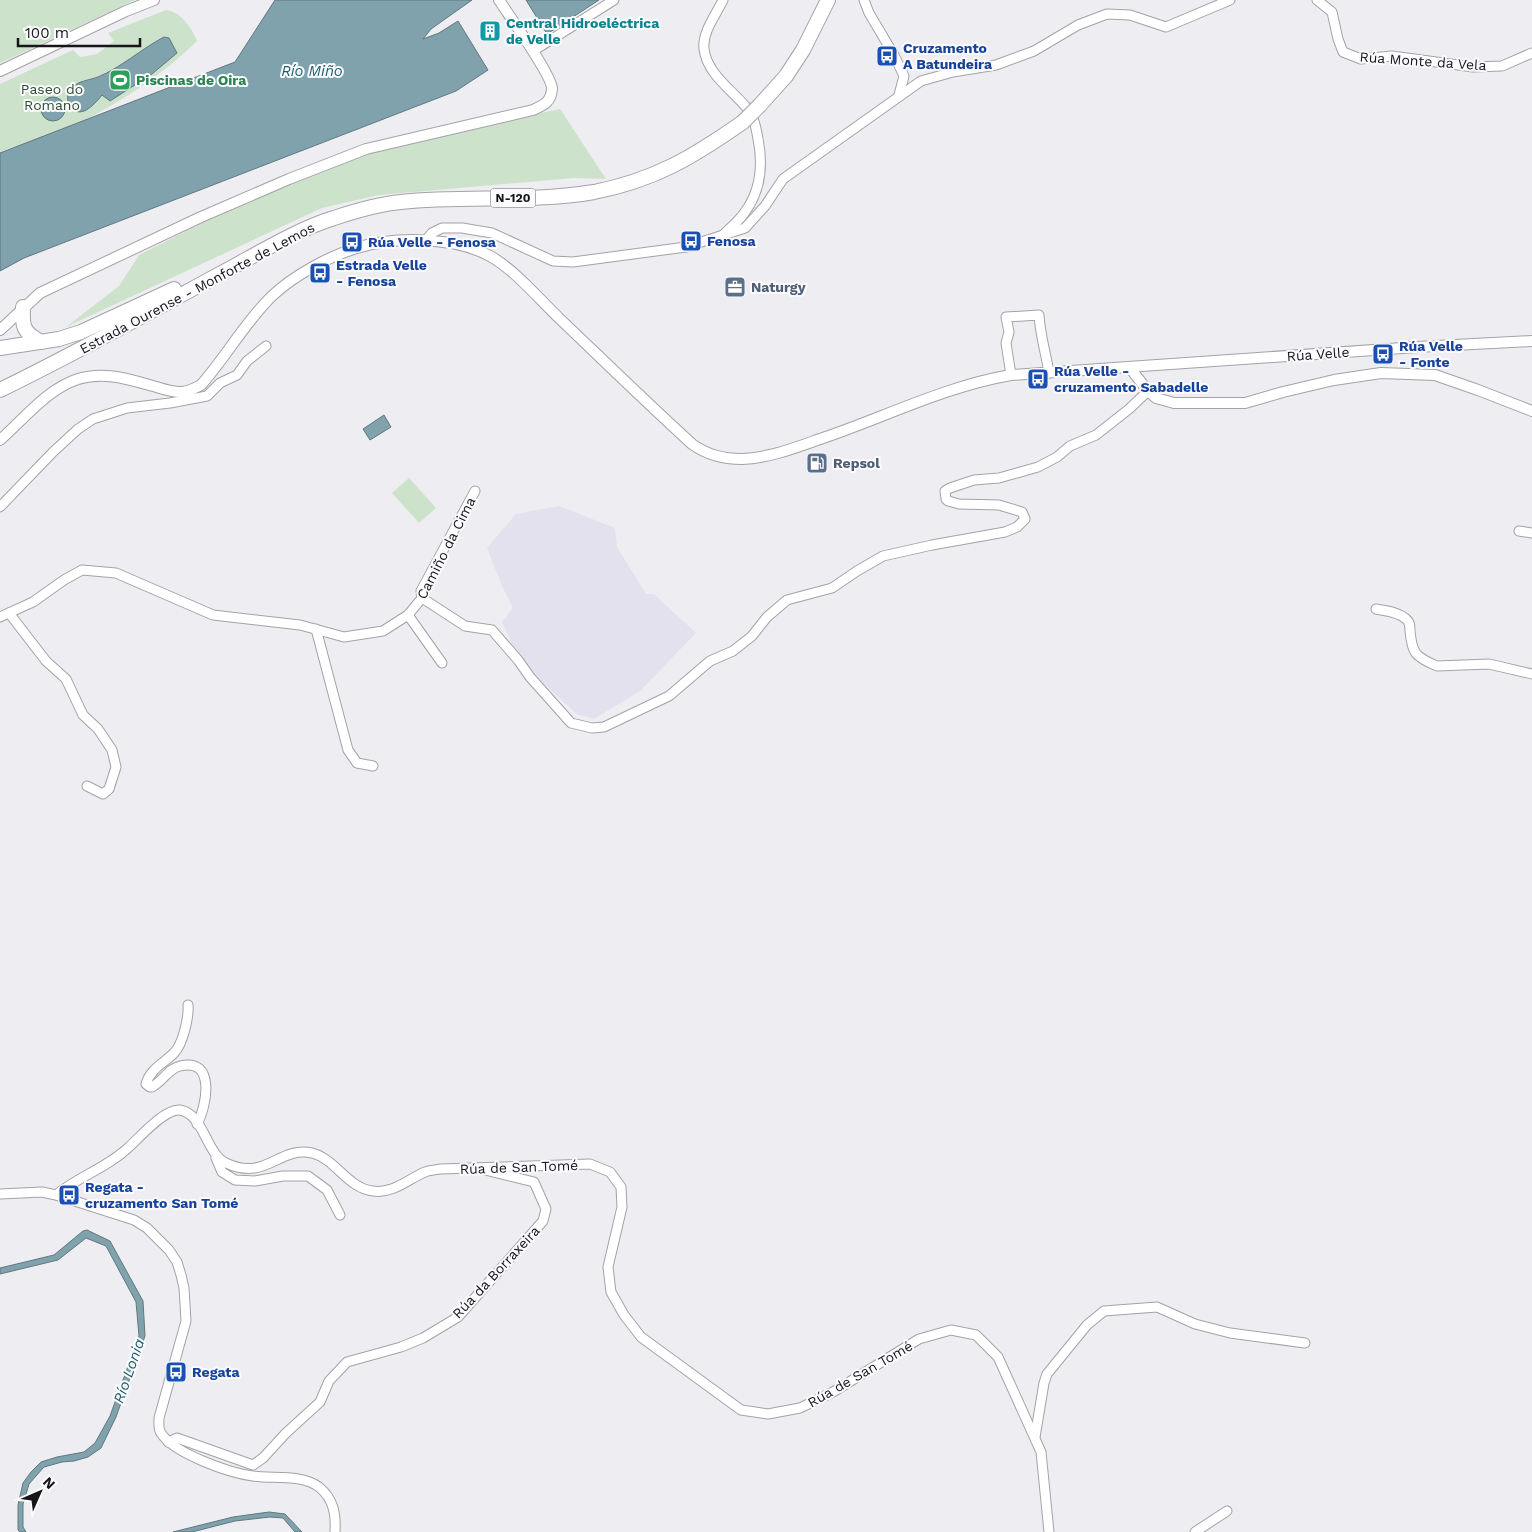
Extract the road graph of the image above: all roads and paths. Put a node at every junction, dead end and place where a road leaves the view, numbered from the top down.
1 (154, 0) edge
2 (499, 0) edge
3 (614, 0) edge
4 (723, 0) edge
5 (828, 0) edge
6 (864, 0) edge
7 (1230, 0) edge
8 (1317, 0) edge
9 (533, 51) junction
10 (1532, 53) edge
11 (0, 71) edge
12 (899, 95) junction
13 (722, 236) junction
14 (425, 241) junction
15 (273, 246) junction
16 (23, 307) junction
17 (0, 330) edge
18 (1532, 341) edge
19 (41, 342) junction
20 (266, 346) dead end
21 (0, 348) edge
22 (1130, 368) junction
23 (1049, 373) junction
24 (1011, 376) junction
25 (0, 390) edge
26 (1148, 391) junction
27 (191, 395) junction
28 (1532, 412) edge
29 (0, 440) edge
30 (475, 491) dead end
31 (0, 506) edge
32 (1519, 531) dead end
33 (1532, 532) edge
34 (422, 598) junction
35 (1376, 609) dead end
36 (4, 615) edge
37 (408, 615) junction
38 (316, 629) junction
39 (442, 663) dead end
40 (1532, 674) edge
41 (373, 766) dead end
42 (87, 786) dead end
43 (188, 1005) dead end
44 (198, 1124) junction
45 (212, 1148) junction
46 (476, 1168) junction
47 (0, 1194) edge
48 (56, 1195) junction
49 (340, 1216) dead end
50 (1305, 1343) dead end
51 (1035, 1438) junction
52 (168, 1442) junction
53 (1227, 1511) dead end
54 (335, 1532) edge
55 (1050, 1532) edge
56 (1195, 1532) edge

1 - 11 street
2 - 9 street
3 - 9 street
4 - 13 street
5 - 15 highway, Estrada Ourense - Monforte de Lemos / N-120, bridge
6 - 12 street
7 - 12 street
8 - 10 street, Rúa Monte da Vela
9 - 16 street
12 - 13 street
13 - 14 street
14 - 24 street, Rúa Velle
14 - 27 street, Rúa Velle
15 - 19 highway
15 - 25 highway, Estrada Ourense - Monforte de Lemos / N-120
16 - 17 street
16 - 19 highway
18 - 22 street, Rúa Velle
19 - 21 highway
20 - 27 street
22 - 23 street, Rúa Velle
22 - 26 street
23 - 24 street, Rúa Velle
23 - 24 street
26 - 28 street
26 - 34 street
27 - 29 street
27 - 31 street
30 - 34 street, Camiño da Cima
32 - 33 street
34 - 37 street, Camiño da Cima
35 - 40 street
36 - 38 street, Camiño da Cima
36 - 42 street
37 - 38 street, Camiño da Cima
37 - 39 street
38 - 41 street
43 - 44 street
44 - 45 street, Rúa de San Tomé
44 - 48 street, Rúa de San Tomé
45 - 46 street, Rúa de San Tomé
45 - 49 street
46 - 51 street, Rúa de San Tomé
46 - 52 street, Rúa da Borraxeira
47 - 48 street
48 - 52 street
50 - 51 street
51 - 55 street, Rúa de San Tomé
52 - 54 street
53 - 56 street

